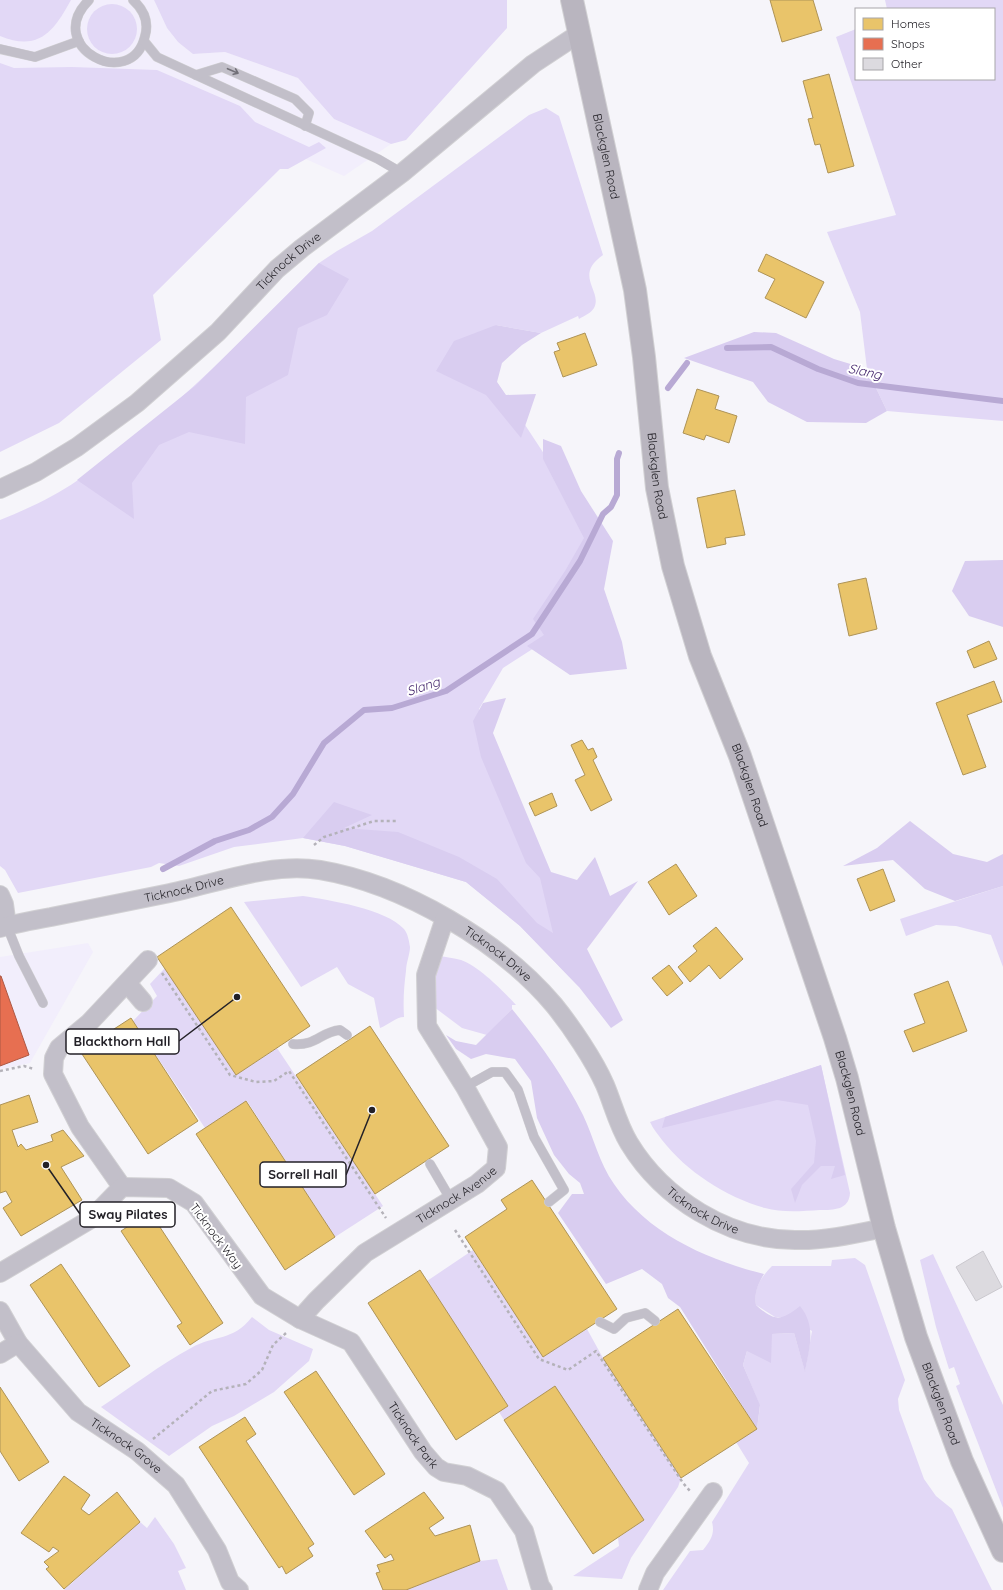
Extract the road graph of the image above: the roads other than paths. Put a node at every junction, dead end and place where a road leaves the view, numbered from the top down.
1 (89, 0) edge
2 (133, 0) edge
3 (572, 0) edge
4 (580, 33) junction
5 (79, 41) junction
6 (144, 41) junction
7 (0, 49) edge
8 (196, 76) junction
9 (305, 126) junction
10 (402, 173) junction
11 (0, 489) edge
12 (0, 895) edge
13 (445, 918) junction
14 (4, 927) edge
15 (148, 960) road end
16 (127, 983) junction
17 (144, 1002) dead end
18 (44, 1003) dead end
19 (347, 1035) dead end
20 (293, 1044) dead end
21 (465, 1087) junction
22 (430, 1164) dead end
23 (122, 1187) junction
24 (451, 1200) junction
25 (549, 1202) dead end
26 (884, 1228) junction
27 (0, 1273) edge
28 (0, 1310) edge
29 (300, 1319) junction
30 (655, 1321) dead end
31 (600, 1322) dead end
32 (18, 1343) junction
33 (0, 1354) edge
34 (708, 1498) road end
35 (1003, 1551) edge
36 (239, 1590) edge
37 (543, 1590) edge
38 (648, 1590) edge

1 - 5 lane
2 - 6 lane
3 - 4 street, Blackglen Road
4 - 10 street, Ticknock Drive
4 - 26 street, Blackglen Road
5 - 6 lane
5 - 7 lane
6 - 8 lane
8 - 9 lane
8 -> 9 lane
9 - 10 lane
10 - 11 street, Ticknock Drive
12 - 14 street
13 - 14 street, Ticknock Drive
13 - 21 street, Ticknock Avenue
13 - 26 street, Ticknock Drive
14 - 18 lane
15 - 16 street
16 - 17 street
16 - 23 street
19 - 20 lane
21 - 24 street, Ticknock Avenue
21 - 25 lane
22 - 24 lane
23 - 27 street
23 - 29 street, Ticknock Way
24 - 29 street, Ticknock Avenue
26 - 35 street, Blackglen Road
28 - 32 street, Ticknock Grove
29 - 37 street, Ticknock Park
30 - 31 lane
32 - 33 street
32 - 36 street, Ticknock Grove
34 - 38 street

